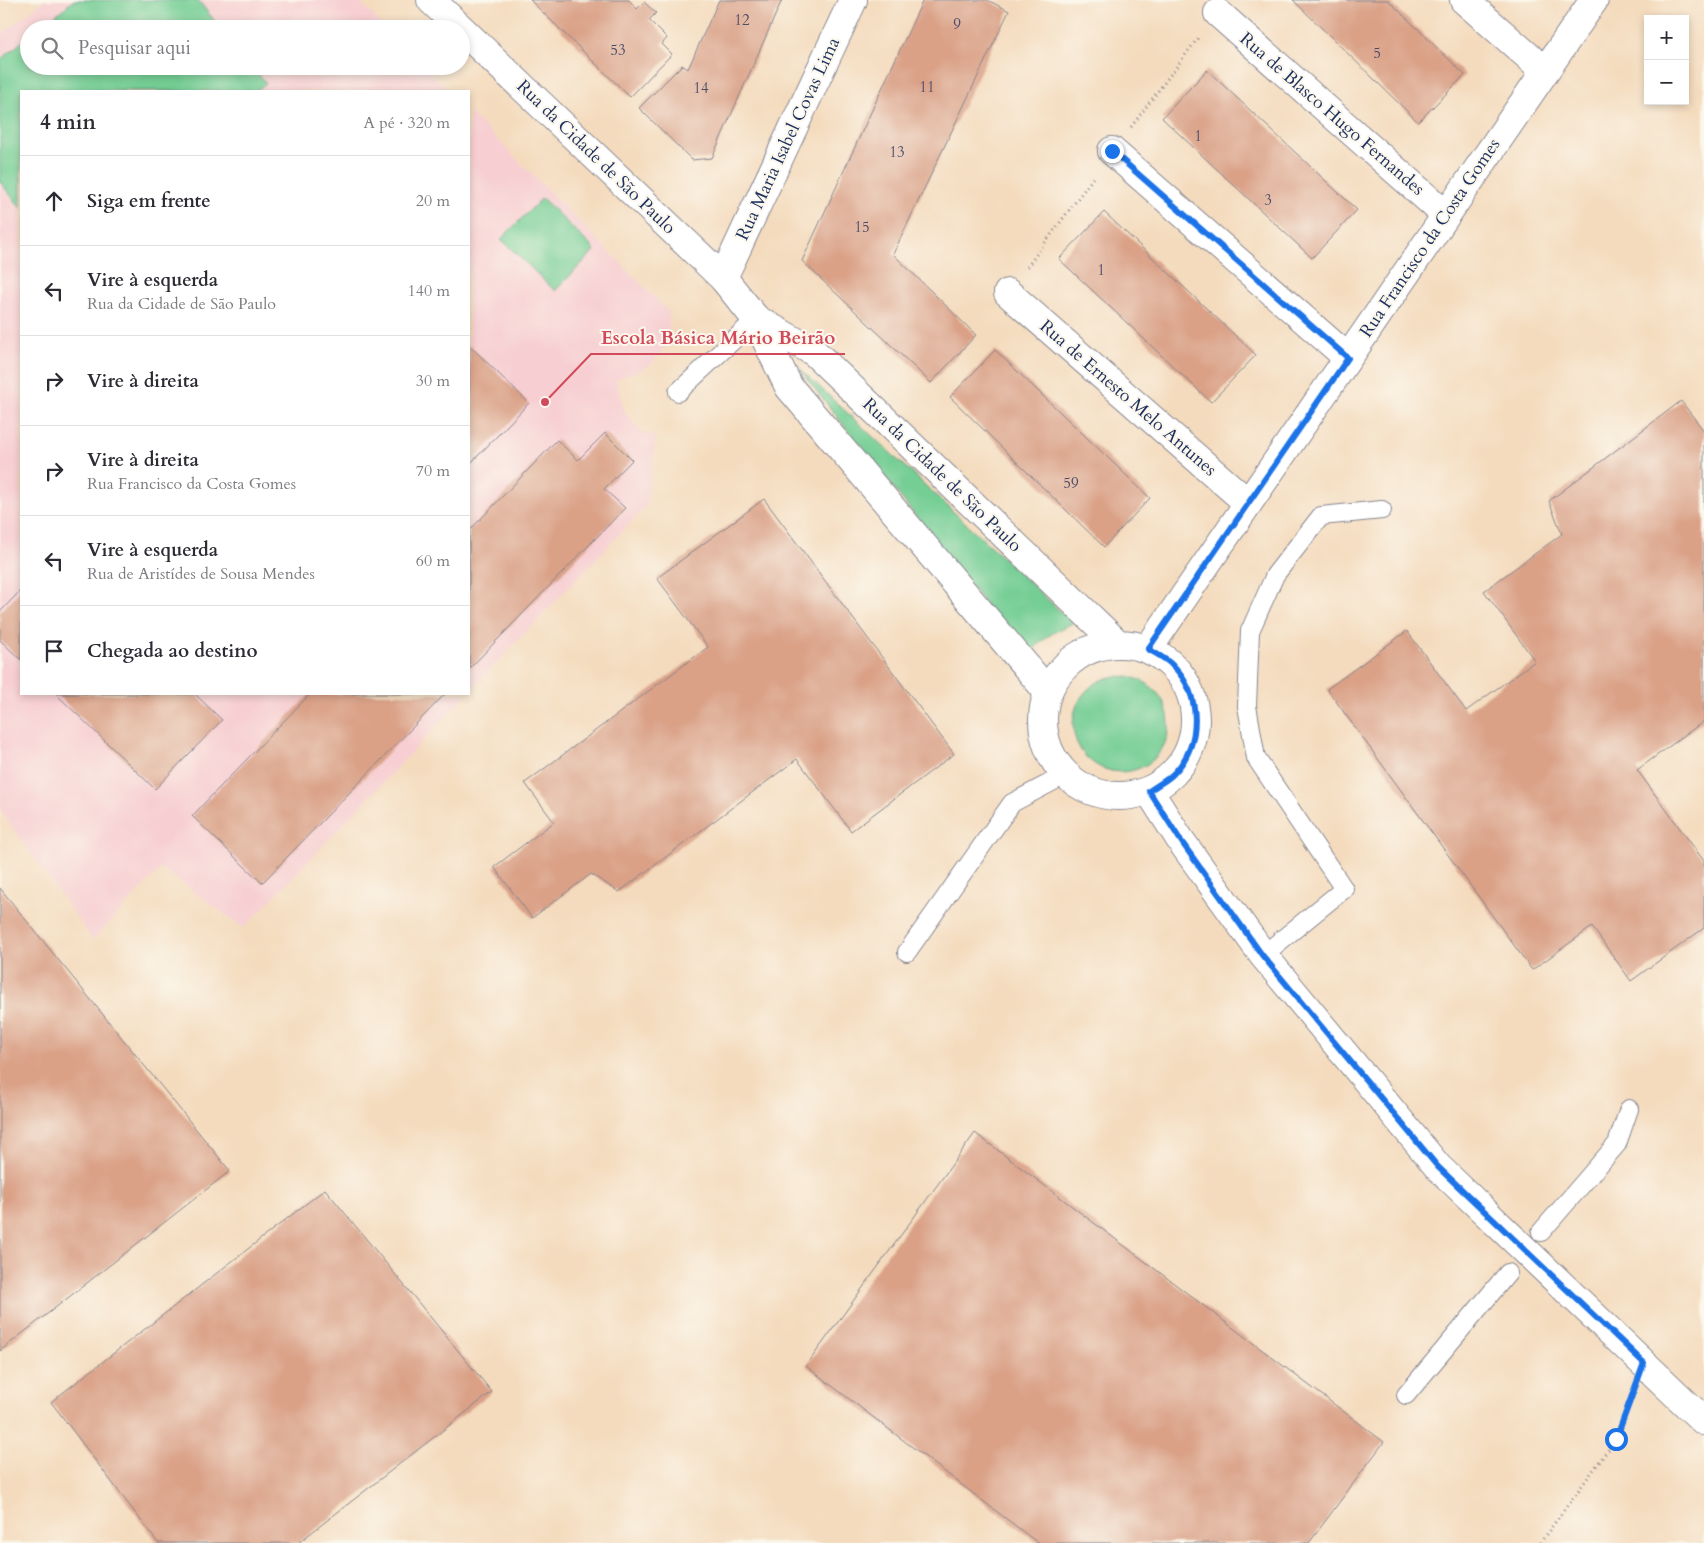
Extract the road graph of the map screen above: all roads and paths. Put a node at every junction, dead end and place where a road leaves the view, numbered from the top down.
1 (431, 0) edge
2 (853, 0) edge
3 (1464, 0) edge
4 (1594, 0) edge
5 (1218, 13) dead end
6 (452, 20) edge
7 (470, 37) edge
8 (1545, 71) junction
9 (1112, 151) dead end
10 (1446, 215) junction
11 (723, 278) junction
12 (1008, 293) dead end
13 (756, 318) junction
14 (1348, 358) junction
15 (678, 392) dead end
16 (1248, 504) junction
17 (1382, 510) dead end
18 (1118, 644) junction
19 (1148, 649) junction
20 (1048, 692) junction
21 (1065, 775) junction
22 (1149, 791) junction
23 (907, 952) dead end
24 (1262, 955) junction
25 (1629, 1109) dead end
26 (1541, 1232) dead end
27 (1508, 1273) dead end
28 (1644, 1363) junction
29 (1406, 1395) dead end
30 (1704, 1421) edge
31 (1540, 1543) edge

1 - 6 street, Rua da Cidade de São Paulo
2 - 11 street, Rua Maria Isabel Covas Lima
3 - 8 street
4 - 8 street, Rua Francisco da Costa Gomes
5 - 10 street, Rua de Blasco Hugo Fernandes
7 - 11 street, Rua da Cidade de São Paulo
8 - 10 street, Rua Francisco da Costa Gomes
9 - 14 street
10 - 14 street, Rua Francisco da Costa Gomes
11 - 13 street, Rua da Cidade de São Paulo
12 - 16 street, Rua de Ernesto Melo Antunes
13 - 15 lane
13 - 18 street, Rua da Cidade de São Paulo
13 - 20 street, Rua da Cidade de São Paulo
14 - 16 street, Rua Francisco da Costa Gomes
16 - 19 street, Rua Francisco da Costa Gomes
17 - 24 lane
18 - 19 street
18 - 20 street
19 - 22 street
20 - 21 street
21 - 22 street
21 - 23 lane
22 - 24 street
24 - 28 street
25 - 26 lane
27 - 29 lane
28 - 30 street
28 - 31 path

